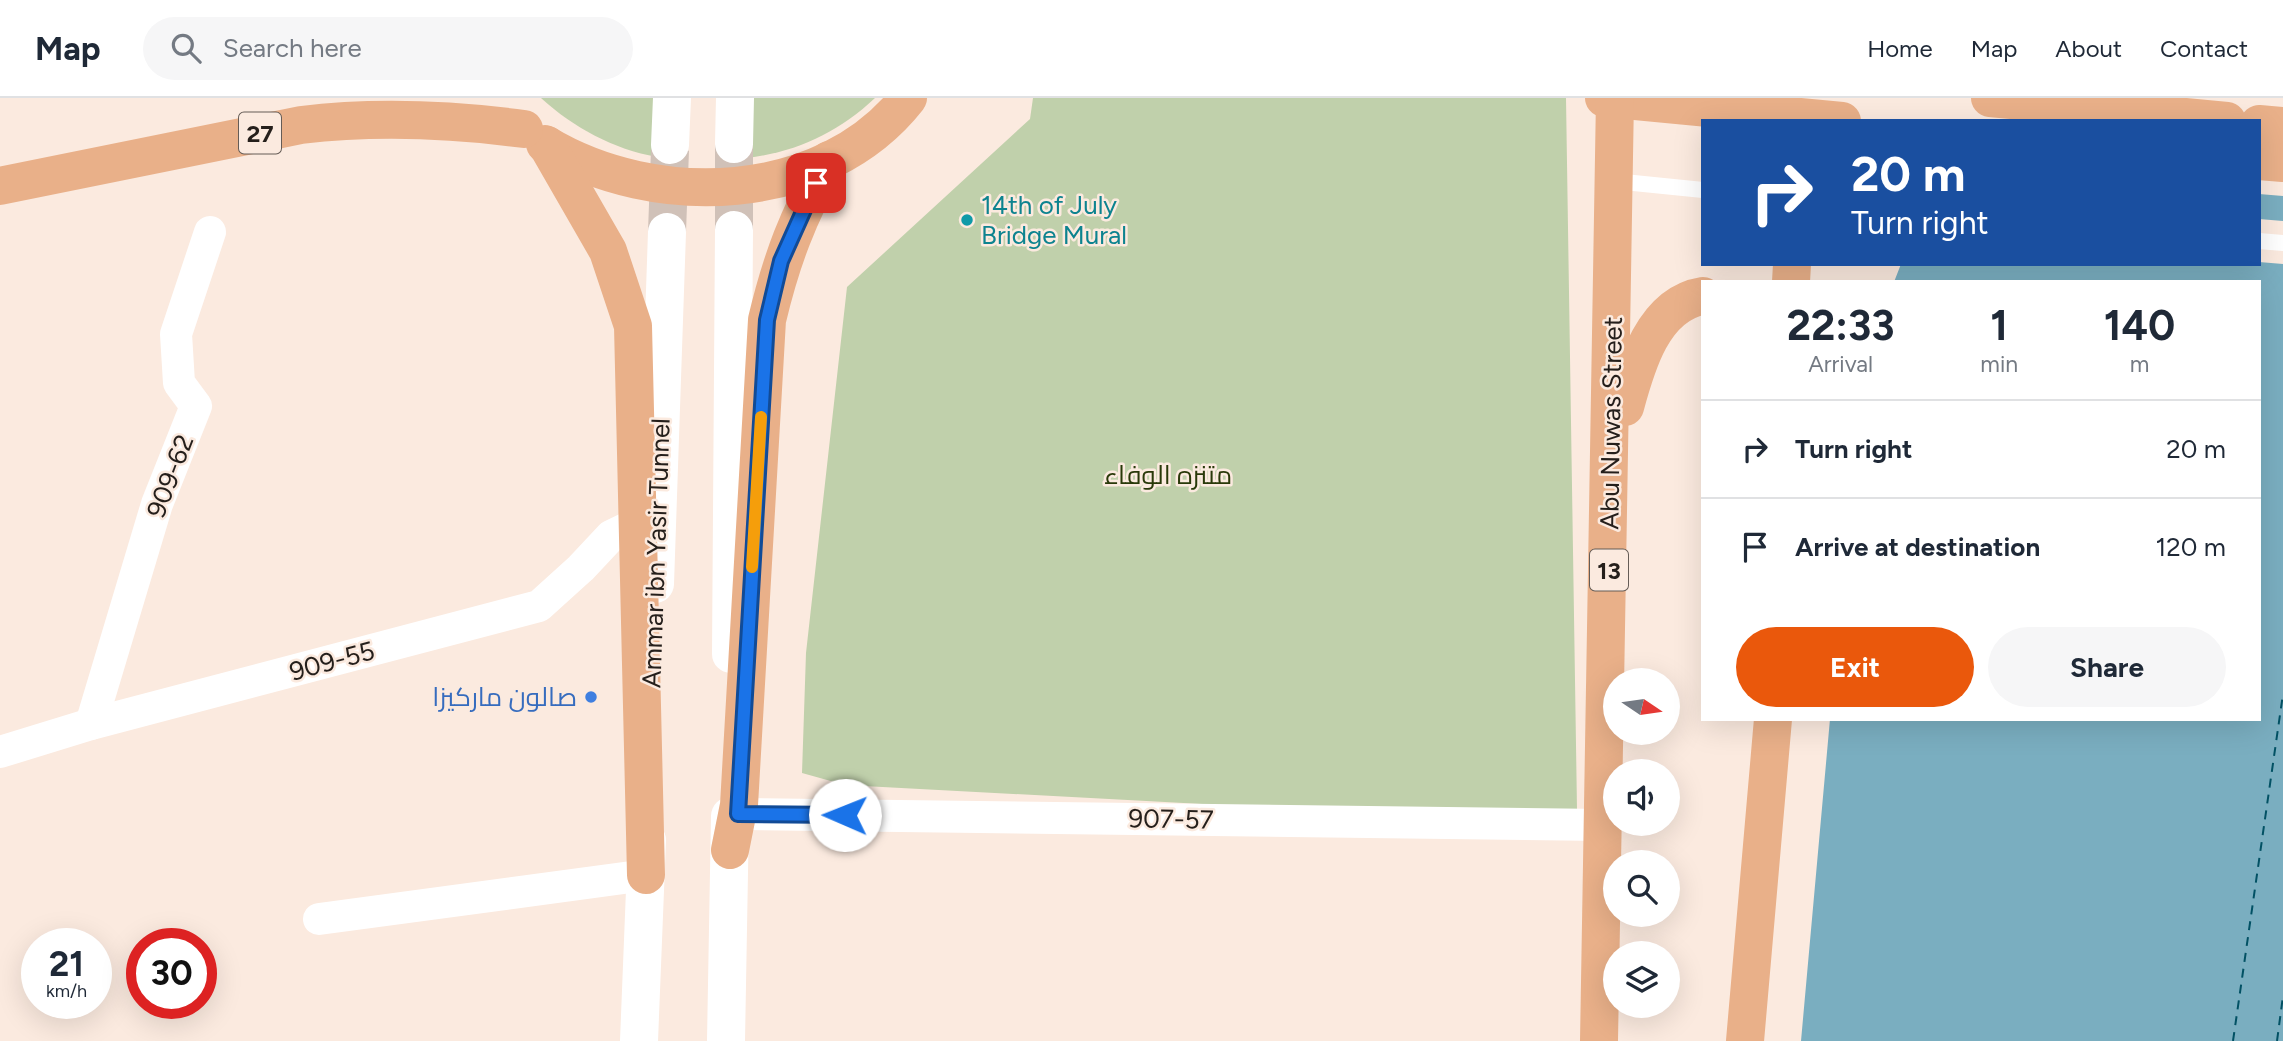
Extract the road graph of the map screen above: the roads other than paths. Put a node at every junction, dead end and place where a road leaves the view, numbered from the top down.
1 (493, 98) edge
2 (672, 98) edge
3 (735, 98) edge
4 (1604, 98) edge
5 (1615, 98) edge
6 (1795, 98) edge
7 (1990, 98) edge
8 (910, 102) edge
9 (1794, 119) edge
10 (1821, 119) edge
11 (2206, 119) edge
12 (2261, 124) edge
13 (2283, 126) edge
14 (535, 137) junction
15 (734, 144) tunnel mouth
16 (670, 145) tunnel mouth
17 (829, 160) junction
18 (2261, 161) edge
19 (2283, 163) edge
20 (1614, 181) junction
21 (0, 186) edge
22 (1701, 190) edge
23 (734, 230) tunnel mouth
24 (211, 232) dead end
25 (667, 232) tunnel mouth
26 (2261, 241) edge
27 (2283, 243) edge
28 (1701, 296) edge
29 (638, 523) junction
30 (1608, 619) junction
31 (1773, 721) edge
32 (91, 724) junction
33 (0, 752) edge
34 (1605, 759) edge
35 (1603, 825) edge
36 (734, 832) junction
37 (1604, 836) edge
38 (646, 875) junction
39 (319, 919) dead end
40 (639, 1041) edge
41 (726, 1041) edge
42 (1599, 1041) edge
43 (1745, 1041) edge

1 - 14 main road
2 - 16 main road
3 - 15 main road
4 - 10 main road
5 - 20 main road, Abu Nuwas Street / 13
6 - 9 main road
7 - 11 main road
8 - 17 main road
12 - 13 main road
14 - 17 main road
14 - 21 main road, 27
14 - 29 main road
17 - 36 main road
18 - 19 main road
20 - 22 lane
20 - 30 main road, Abu Nuwas Street / 13
23 - 36 main road
24 - 32 street, 909-62
25 - 38 main road, Ammar ibn Yasir Tunnel
26 - 27 lane
28 - 30 main road
29 - 32 street, 909-55
29 - 38 main road
30 - 34 main road, Abu Nuwas Street / 13
31 - 43 main road
32 - 33 street, 909-55
35 - 36 street, 907-57
36 - 41 main road
37 - 42 main road, Abu Nuwas Street / 13
38 - 39 street
38 - 40 main road, Ammar ibn Yasir Tunnel

